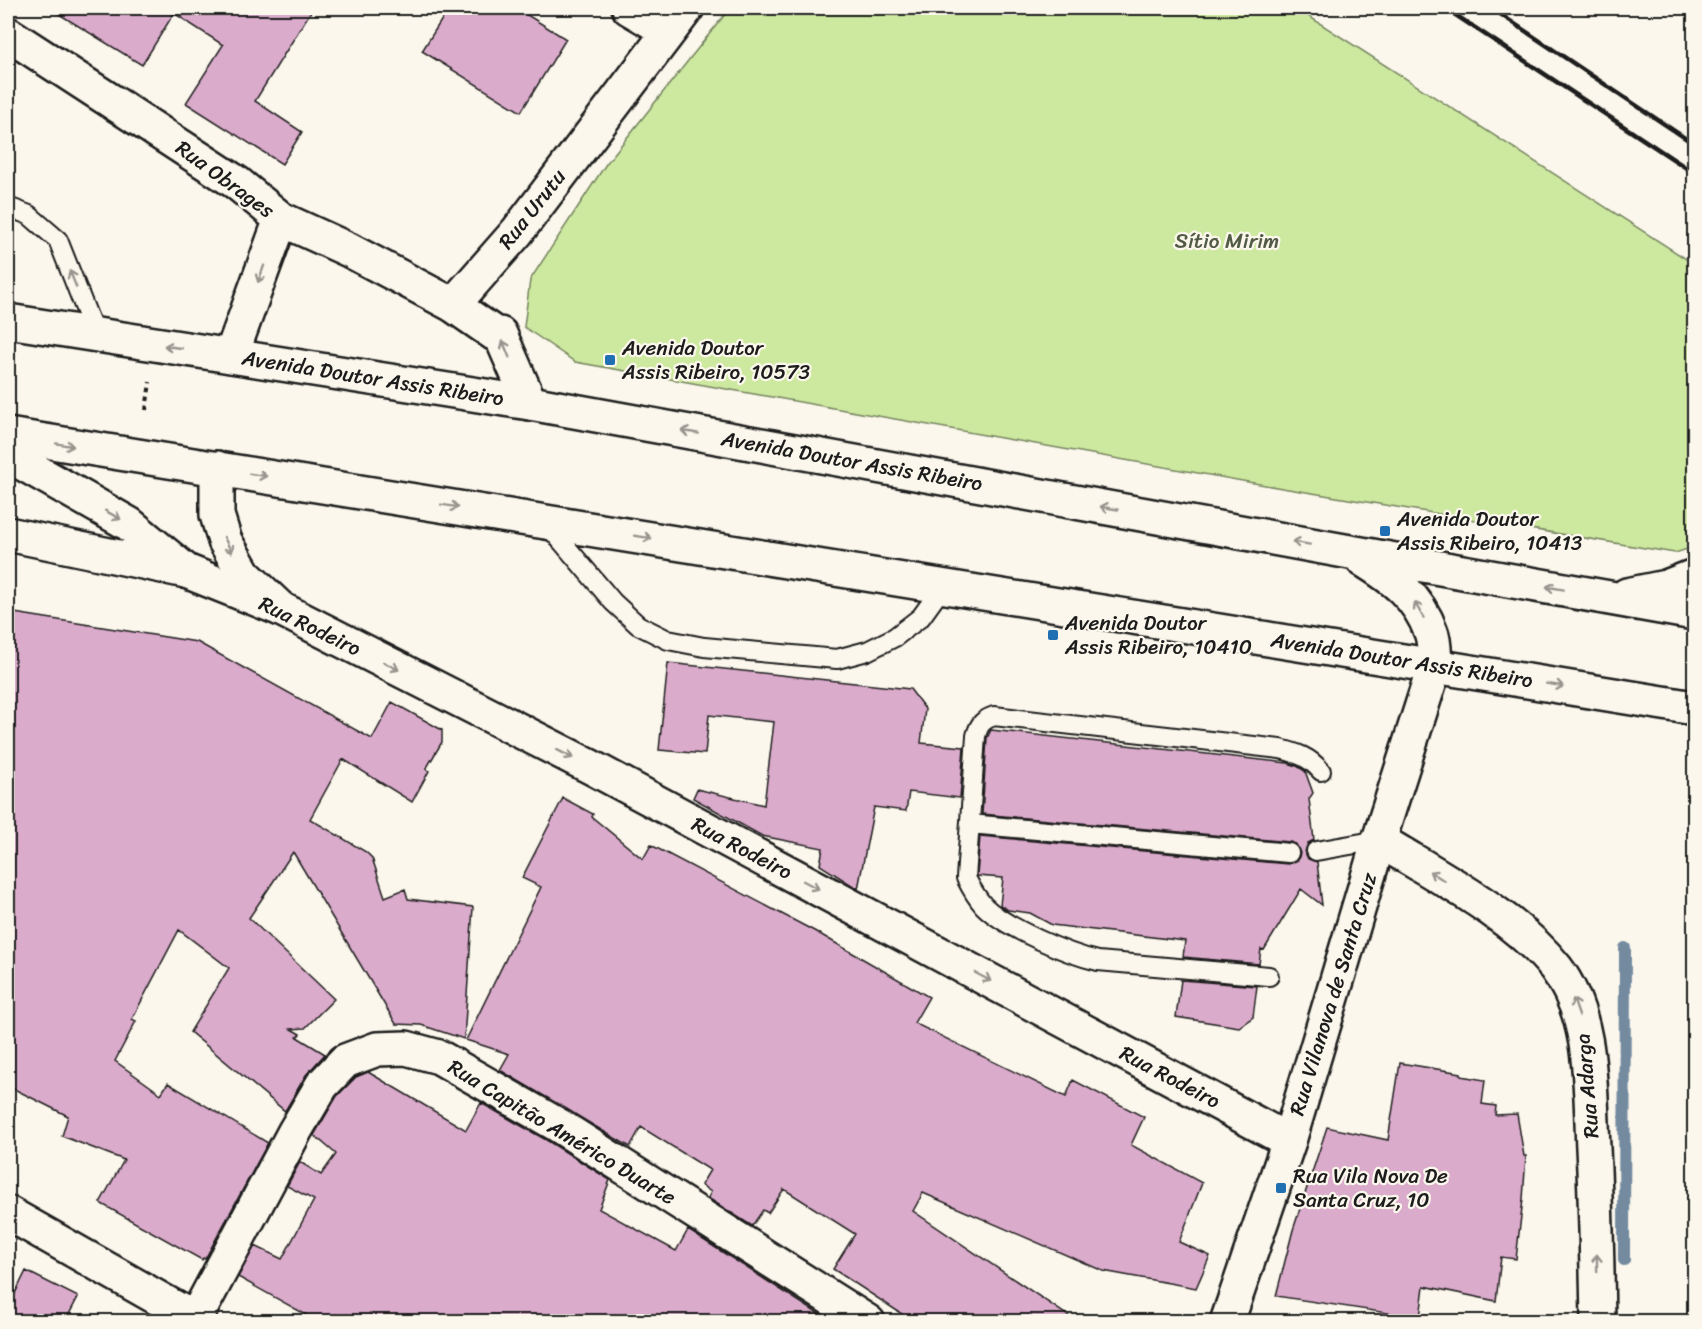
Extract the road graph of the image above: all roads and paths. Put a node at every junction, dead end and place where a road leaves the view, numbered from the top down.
1 (629, 8) edge
2 (677, 19) edge
3 (8, 34) edge
4 (8, 207) edge
5 (281, 219) junction
6 (453, 305) junction
7 (8, 321) edge
8 (95, 334) junction
9 (231, 356) junction
10 (150, 382) dead end
11 (530, 403) junction
12 (146, 410) dead end
13 (8, 435) edge
14 (8, 455) edge
15 (217, 468) junction
16 (545, 521) junction
17 (8, 534) edge
18 (1350, 552) junction
19 (186, 571) junction
20 (1695, 576) edge
21 (944, 585) junction
22 (1613, 598) junction
23 (281, 609) junction
24 (1695, 613) edge
25 (1435, 665) junction
26 (1695, 708) edge
27 (1321, 771) dead end
28 (970, 824) junction
29 (1379, 840) junction
30 (1316, 851) dead end
31 (1289, 854) dead end
32 (1269, 976) dead end
33 (1289, 1141) junction
34 (8, 1213) edge
35 (197, 1320) edge
36 (868, 1322) edge
37 (1227, 1322) edge
38 (1598, 1322) edge

1 - 2 street
2 - 6 street, Rua Urutu
3 - 5 street, Rua Obrages
8 -> 4 lane
5 - 6 street, Rua Obrages
5 -> 9 street
11 -> 6 street
7 - 8 street, Avenida Doutor Assis Ribeiro
9 -> 8 street, Avenida Doutor Assis Ribeiro
9 - 11 street, Avenida Doutor Assis Ribeiro
10 - 12 path
18 -> 11 street, Avenida Doutor Assis Ribeiro
13 -> 15 street, Avenida Doutor Assis Ribeiro
14 -> 19 street, Rua Rodeiro
15 -> 16 street, Avenida Doutor Assis Ribeiro
15 -> 23 street
16 -> 21 street, Avenida Doutor Assis Ribeiro
16 - 21 lane
17 - 19 street, Rua Rodeiro
22 -> 18 street, Avenida Doutor Assis Ribeiro
25 -> 18 street
19 - 23 street, Rua Rodeiro
20 - 22 street
21 - 25 street, Avenida Doutor Assis Ribeiro
22 - 24 street, Avenida Doutor Assis Ribeiro
23 -> 33 street, Rua Rodeiro
25 -> 26 street, Avenida Doutor Assis Ribeiro
25 - 29 street, Rua Vilanova de Santa Cruz
27 - 28 lane
28 - 31 lane
28 - 32 lane
29 - 30 lane
29 - 33 street, Rua Vilanova de Santa Cruz
38 -> 29 street, Rua Adarga
33 - 37 street, Rua Vilanova de Santa Cruz
34 - 35 street
35 - 36 street, Rua Capitão Américo Duarte

